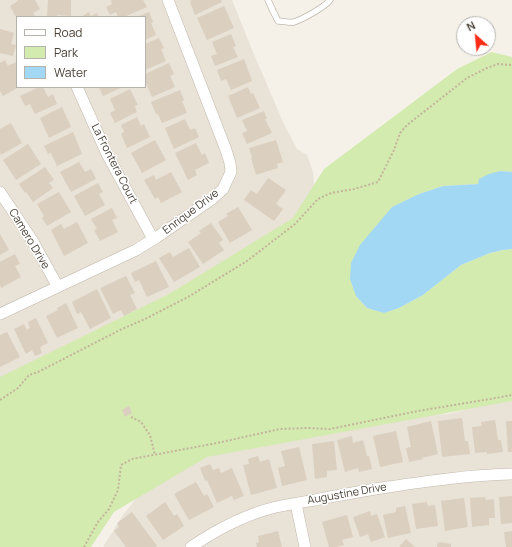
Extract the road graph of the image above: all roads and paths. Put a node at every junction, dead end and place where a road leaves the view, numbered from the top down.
1 (168, 0) edge
2 (268, 0) edge
3 (330, 0) edge
4 (512, 65) edge
5 (78, 88) edge
6 (0, 192) edge
7 (154, 240) junction
8 (58, 287) junction
9 (0, 314) edge
10 (512, 395) edge
11 (0, 400) edge
12 (131, 418) dead end
13 (155, 454) junction
14 (512, 474) edge
15 (296, 504) junction
16 (84, 547) edge
17 (191, 547) edge
18 (304, 547) edge

1 - 7 street, Enrique Drive
2 - 3 lane
4 - 11 path
5 - 7 street, La Frontera Court
6 - 8 street, Camero Drive
7 - 8 street, Enrique Drive
8 - 9 street, Enrique Drive
10 - 13 path
12 - 13 path
13 - 16 path
14 - 15 street, Augustine Drive
15 - 17 street, Augustine Drive
15 - 18 street

